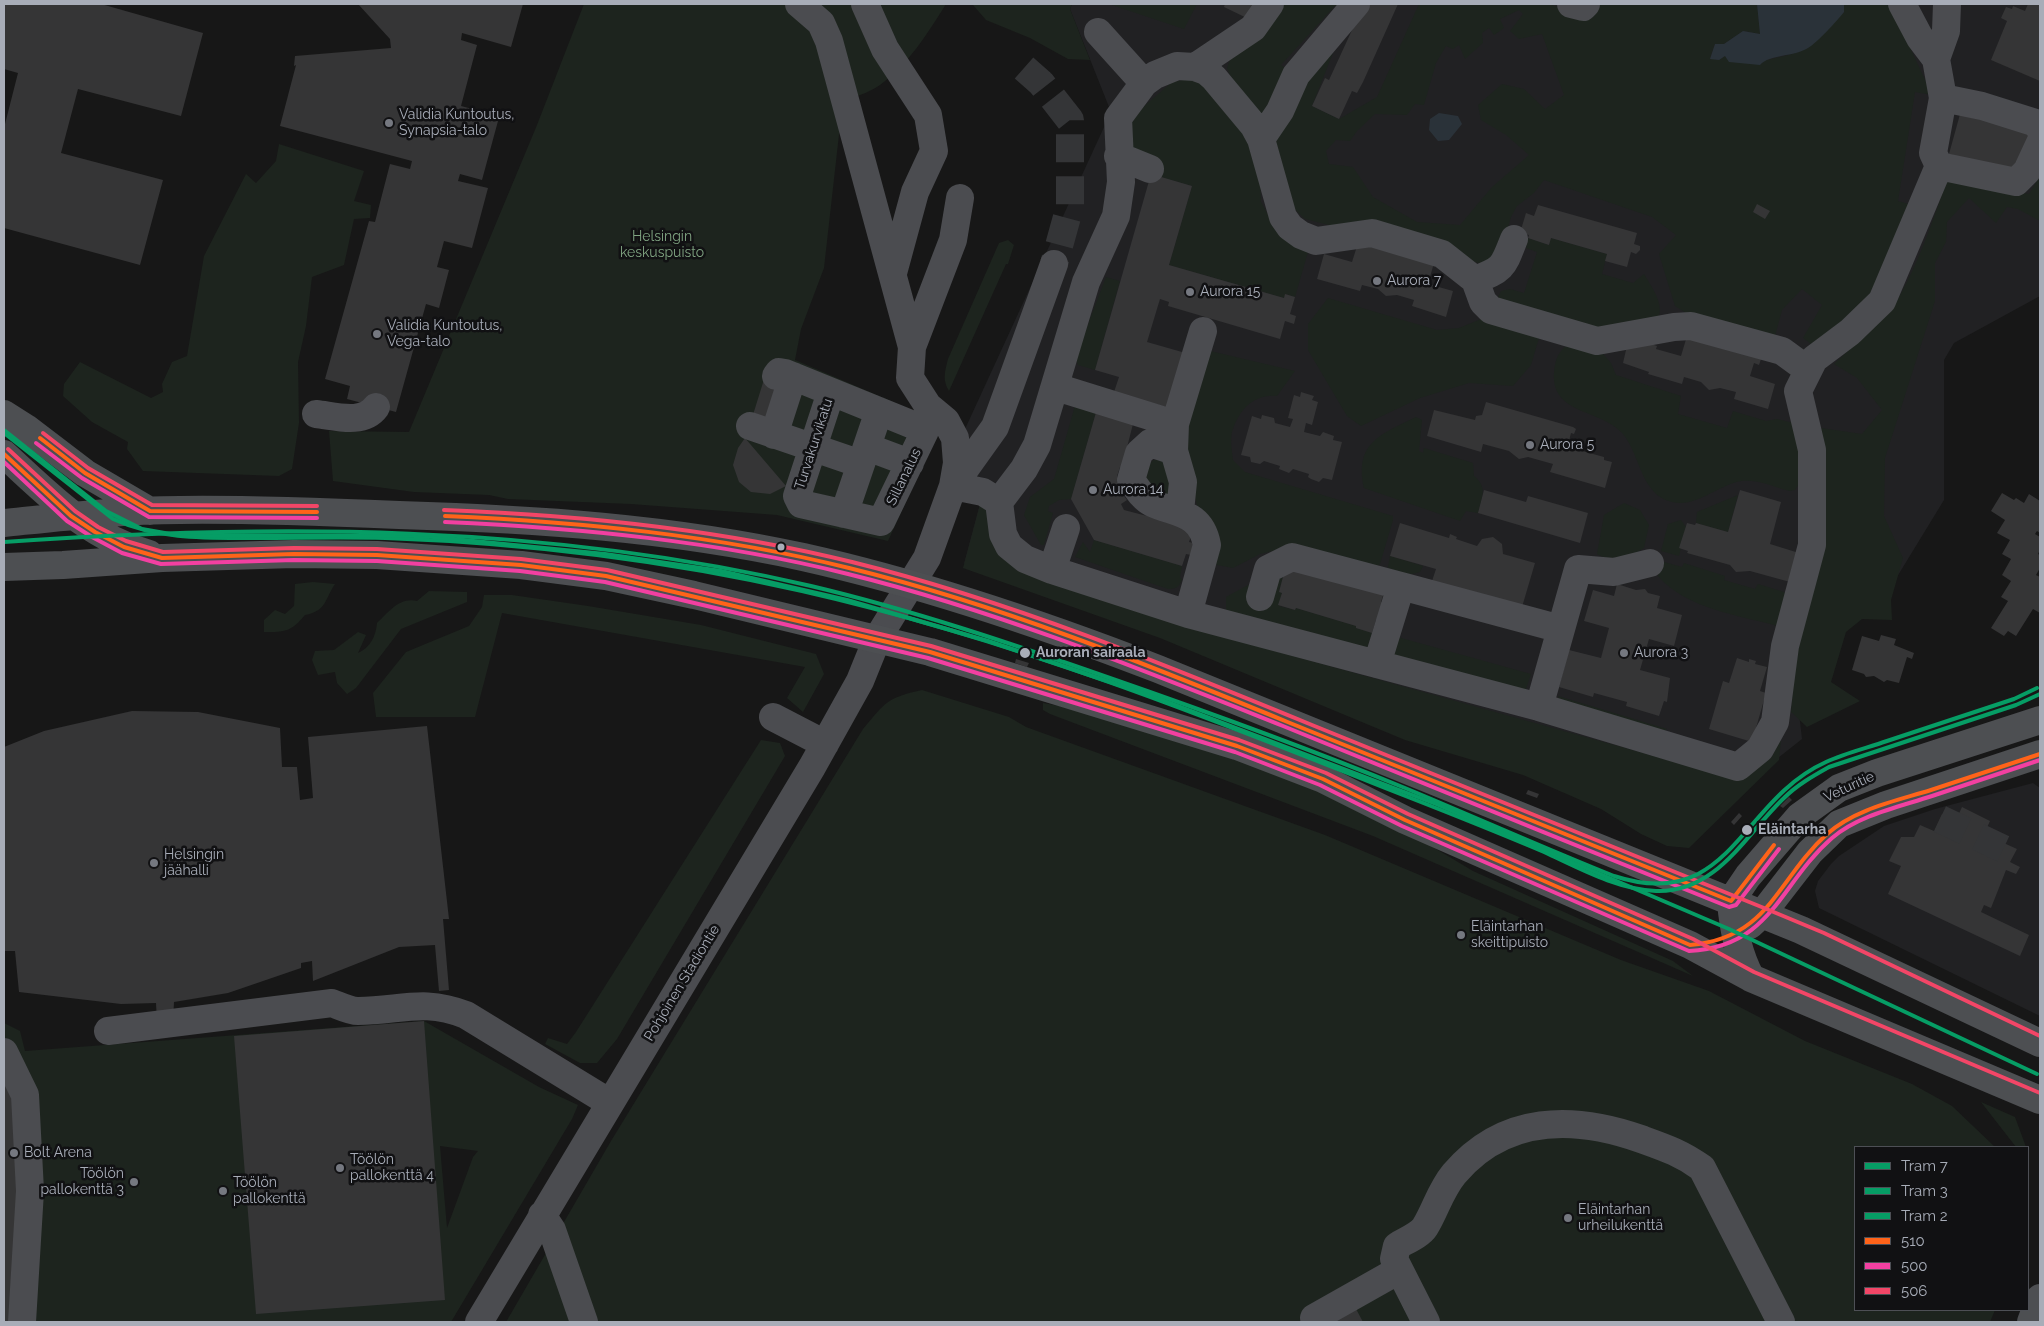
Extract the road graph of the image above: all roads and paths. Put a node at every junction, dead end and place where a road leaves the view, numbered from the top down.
1 (799, 4) edge
2 (865, 4) edge
3 (1270, 4) edge
4 (1356, 4) edge
5 (1571, 4) edge
6 (1586, 4) edge
7 (1902, 4) edge
8 (1947, 4) edge
9 (1098, 32) dead end
10 (1936, 59) junction
11 (1196, 67) junction
12 (1144, 83) junction
13 (1943, 98) junction
14 (2040, 129) edge
15 (1261, 139) junction
16 (2040, 143) edge
17 (1118, 156) junction
18 (1938, 166) junction
19 (1150, 169) dead end
20 (2029, 182) edge
21 (960, 198) dead end
22 (1514, 239) dead end
23 (1054, 264) tunnel mouth
24 (893, 274) junction
25 (1475, 280) junction
26 (1204, 331) dead end
27 (912, 347) junction
28 (1808, 370) junction
29 (828, 384) junction
30 (1056, 387) junction
31 (376, 407) dead end
32 (879, 411) junction
33 (4, 414) edge
34 (316, 414) dead end
35 (1176, 424) junction
36 (813, 448) junction
37 (1174, 451) junction
38 (4, 454) edge
39 (910, 463) junction
40 (861, 465) junction
41 (952, 486) junction
42 (893, 498) junction
43 (999, 502) junction
44 (150, 511) junction
45 (1180, 511) junction
46 (844, 514) junction
47 (71, 516) junction
48 (881, 522) joint
49 (4, 523) edge
50 (1066, 528) dead end
51 (162, 558) junction
52 (1650, 563) dead end
53 (4, 567) edge
54 (1052, 570) junction
55 (911, 585) junction
56 (1401, 586) junction
57 (1260, 597) dead end
58 (1188, 614) junction
59 (1561, 629) junction
60 (877, 639) junction
61 (1377, 664) junction
62 (1540, 707) junction
63 (773, 717) dead end
64 (2040, 721) edge
65 (825, 744) junction
66 (2040, 754) edge
67 (1731, 902) junction
68 (1762, 914) junction
69 (1735, 935) junction
70 (1690, 945) junction
71 (1751, 978) junction
72 (108, 1031) dead end
73 (2040, 1043) edge
74 (4, 1052) edge
75 (2040, 1100) edge
76 (610, 1103) junction
77 (542, 1215) junction
78 (1399, 1270) junction
79 (2040, 1298) edge
80 (22, 1322) edge
81 (478, 1322) edge
82 (584, 1322) edge
83 (1316, 1322) edge
84 (1426, 1322) edge
85 (1781, 1322) edge
86 (2031, 1322) edge

1 - 24 street
2 - 24 street
3 - 11 street
4 - 15 street
5 - 6 street
7 - 10 street
8 - 10 street
9 - 12 street
10 - 13 street
11 - 12 street
11 - 15 street
12 - 17 street
13 - 14 street
13 - 18 street
15 - 25 street
16 - 20 street
17 - 19 street
17 - 30 street
18 - 20 street
18 - 28 street
21 - 27 street
22 - 25 street
23 - 41 street
24 - 27 street
25 - 28 street
26 - 35 street
27 - 41 street
28 - 62 street
29 - 32 street
29 - 36 street, Turvakurvikatu
29 - 36 street
30 - 35 street
30 - 43 street
31 - 34 street
32 - 39 street, Sillanalus
32 - 40 street
33 - 44 main road
35 - 37 street
36 - 40 street
36 - 46 street, Turvakurvikatu
37 - 45 street
37 - 45 street
38 - 47 main road
39 - 40 street
39 - 42 street, Sillanalus
40 - 42 street
40 - 46 street
41 - 43 street
41 - 55 street, Pohjoinen Stadiontie
42 - 48 street, Sillanalus
43 - 54 street
44 - 47 main road
44 - 55 main road
45 - 58 street
46 - 48 street, Turvakurvikatu
47 - 49 main road
47 - 51 main road
50 - 54 street
51 - 53 main road
51 - 60 main road
52 - 59 street
54 - 58 street
55 - 60 street, Pohjoinen Stadiontie
55 - 67 main road
56 - 57 street
56 - 59 street
56 - 61 street
58 - 61 street
59 - 62 street
60 - 65 street, Pohjoinen Stadiontie
60 - 70 main road
61 - 62 street
63 - 65 street
64 - 66 main road, Veturitie
64 - 67 main road, Veturitie
65 - 76 street, Pohjoinen Stadiontie
66 - 68 main road, Veturitie
67 - 68 main road
67 - 69 main road
68 - 69 main road, Veturitie
68 - 73 main road
69 - 70 main road, Veturitie
69 - 71 main road
70 - 71 main road
71 - 75 main road
72 - 76 street
74 - 80 street
76 - 77 street, Pohjoinen Stadiontie
77 - 81 street, Pohjoinen Stadiontie
77 - 82 street
78 - 83 street
78 - 84 street
78 - 85 street
79 - 86 main road

